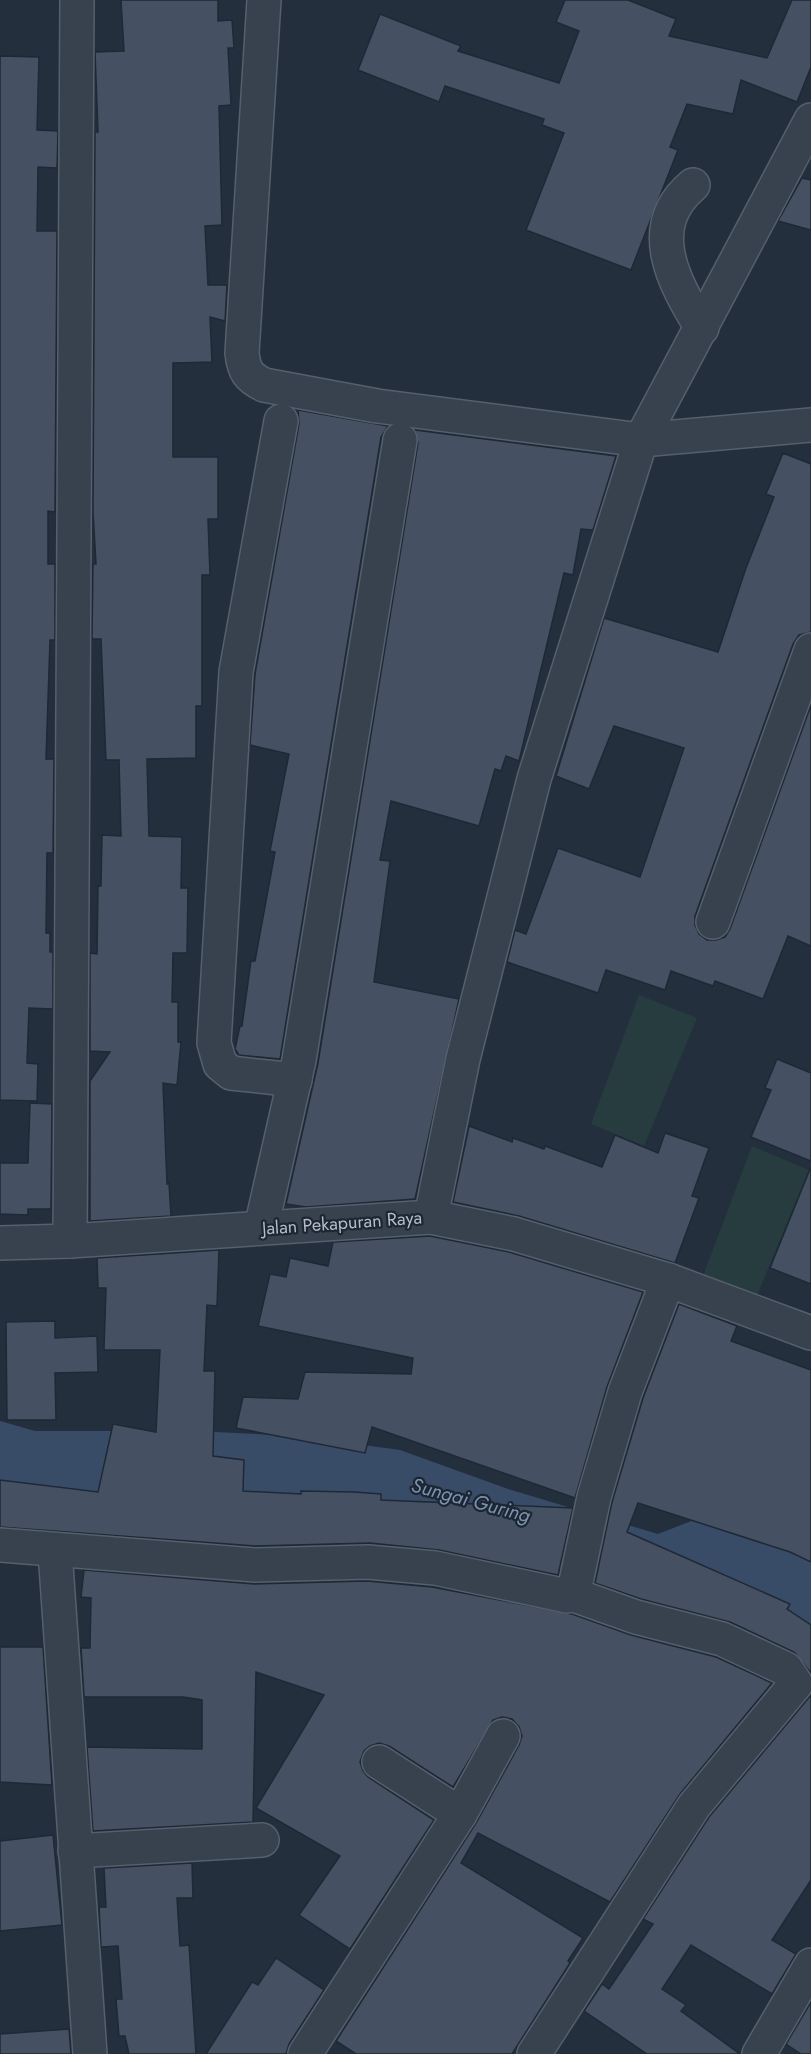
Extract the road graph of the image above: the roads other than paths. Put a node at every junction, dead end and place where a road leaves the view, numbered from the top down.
1 (77, 0) edge
2 (264, 0) edge
3 (811, 120) edge
4 (693, 185) dead end
5 (702, 328) junction
6 (281, 421) dead end
7 (811, 425) edge
8 (400, 440) dead end
9 (640, 440) junction
10 (811, 650) edge
11 (712, 922) dead end
12 (295, 1080) junction
13 (432, 1217) junction
14 (261, 1228) junction
15 (70, 1241) junction
16 (0, 1243) edge
17 (668, 1280) junction
18 (811, 1333) edge
19 (0, 1545) edge
20 (55, 1551) junction
21 (571, 1594) junction
22 (503, 1736) dead end
23 (379, 1762) dead end
24 (460, 1814) junction
25 (262, 1840) dead end
26 (75, 1851) junction
27 (811, 1965) edge
28 (90, 2054) edge
29 (305, 2054) edge
30 (534, 2054) edge
31 (759, 2054) edge

1 - 15 street
2 - 9 street
3 - 5 street
4 - 5 street
5 - 9 street
6 - 12 street
7 - 9 street
8 - 12 street
9 - 13 street
10 - 11 street
12 - 14 street
13 - 14 street, Jalan Pekapuran Raya
13 - 17 street, Jalan Pekapuran Raya
14 - 15 street, Jalan Pekapuran Raya
15 - 16 street, Jalan Pekapuran Raya
17 - 18 street, Jalan Pekapuran Raya
17 - 21 street
19 - 20 street
20 - 21 street
20 - 26 street
21 - 30 street
22 - 24 street
23 - 24 street
24 - 29 street
25 - 26 street
26 - 28 street
27 - 31 street

